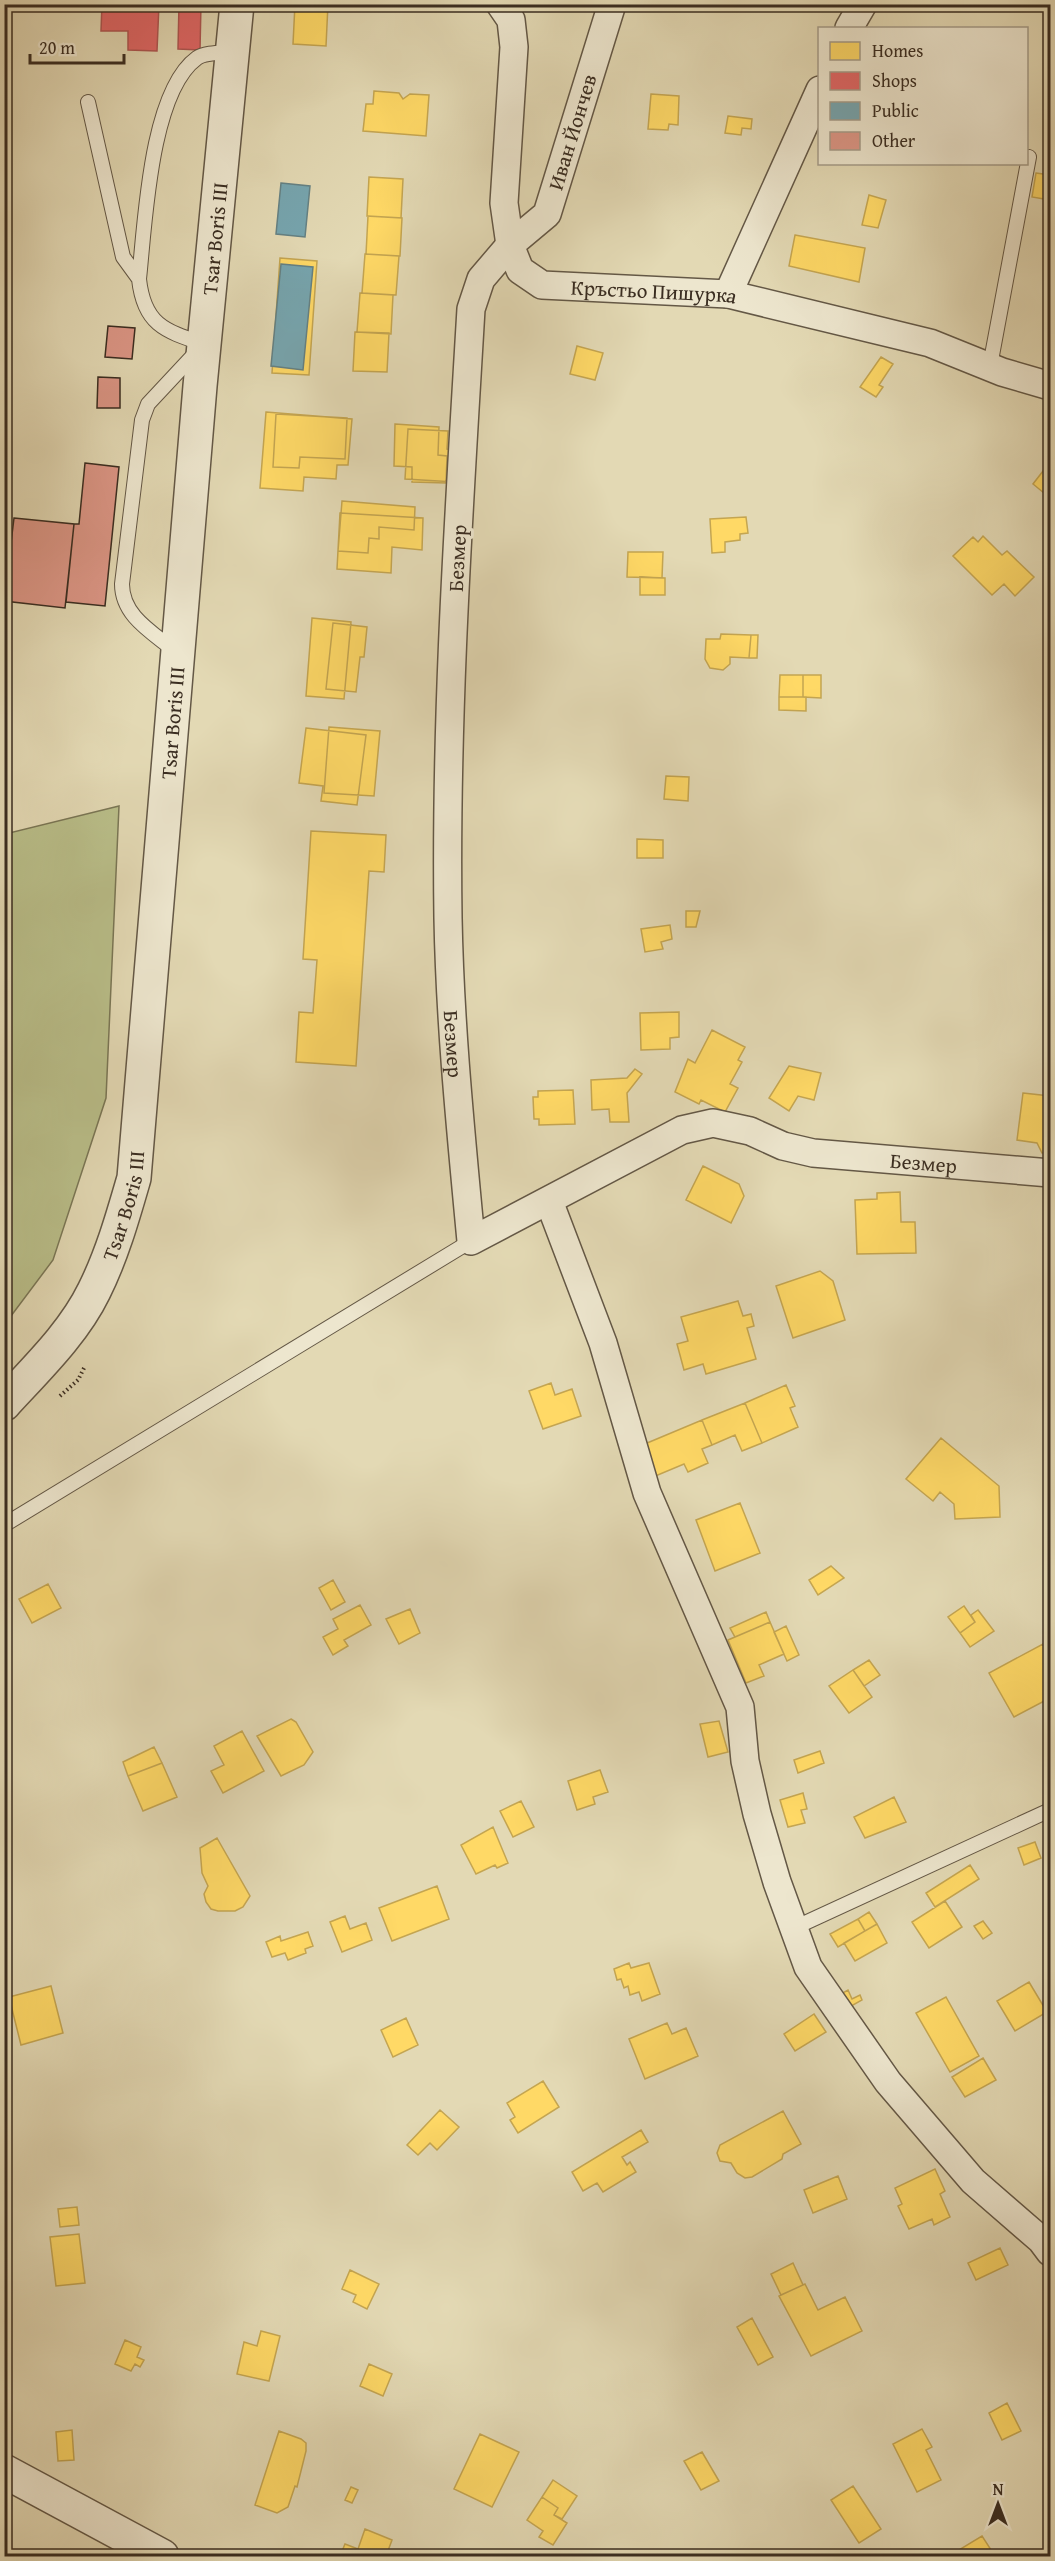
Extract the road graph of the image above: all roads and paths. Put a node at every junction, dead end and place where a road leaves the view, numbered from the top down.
1 (237, 4) edge
2 (500, 4) edge
3 (612, 4) edge
4 (863, 4) edge
5 (850, 27) edge
6 (232, 52) junction
7 (818, 92) edge
8 (88, 102) dead end
9 (1029, 157) dead end
10 (1028, 162) edge
11 (1028, 165) edge
12 (510, 245) junction
13 (139, 279) junction
14 (728, 294) junction
15 (204, 344) junction
16 (990, 366) junction
17 (1050, 386) edge
18 (178, 653) junction
19 (1050, 1173) edge
20 (549, 1201) junction
21 (471, 1241) junction
22 (4, 1404) edge
23 (4, 1525) edge
24 (1050, 1810) edge
25 (794, 1928) junction
26 (1050, 2252) edge
27 (4, 2471) edge
28 (162, 2556) edge

1 - 6 street, Tsar Boris III
2 - 12 street, Кръстьо Пишурка
3 - 12 street, Иван Йончев
4 - 5 street
6 - 13 lane
6 - 15 street, Tsar Boris III
7 - 14 street
8 - 13 lane
9 - 10 lane
11 - 16 lane
12 - 14 street, Кръстьо Пишурка
12 - 21 street, Безмер
13 - 15 lane
14 - 16 street, Кръстьо Пишурка
15 - 18 street, Tsar Boris III
15 - 18 lane
16 - 17 street, Кръстьо Пишурка
18 - 22 street, Tsar Boris III
19 - 20 street, Безмер
20 - 21 street, Безмер
20 - 25 street
21 - 23 lane
24 - 25 lane
25 - 26 street
27 - 28 street

